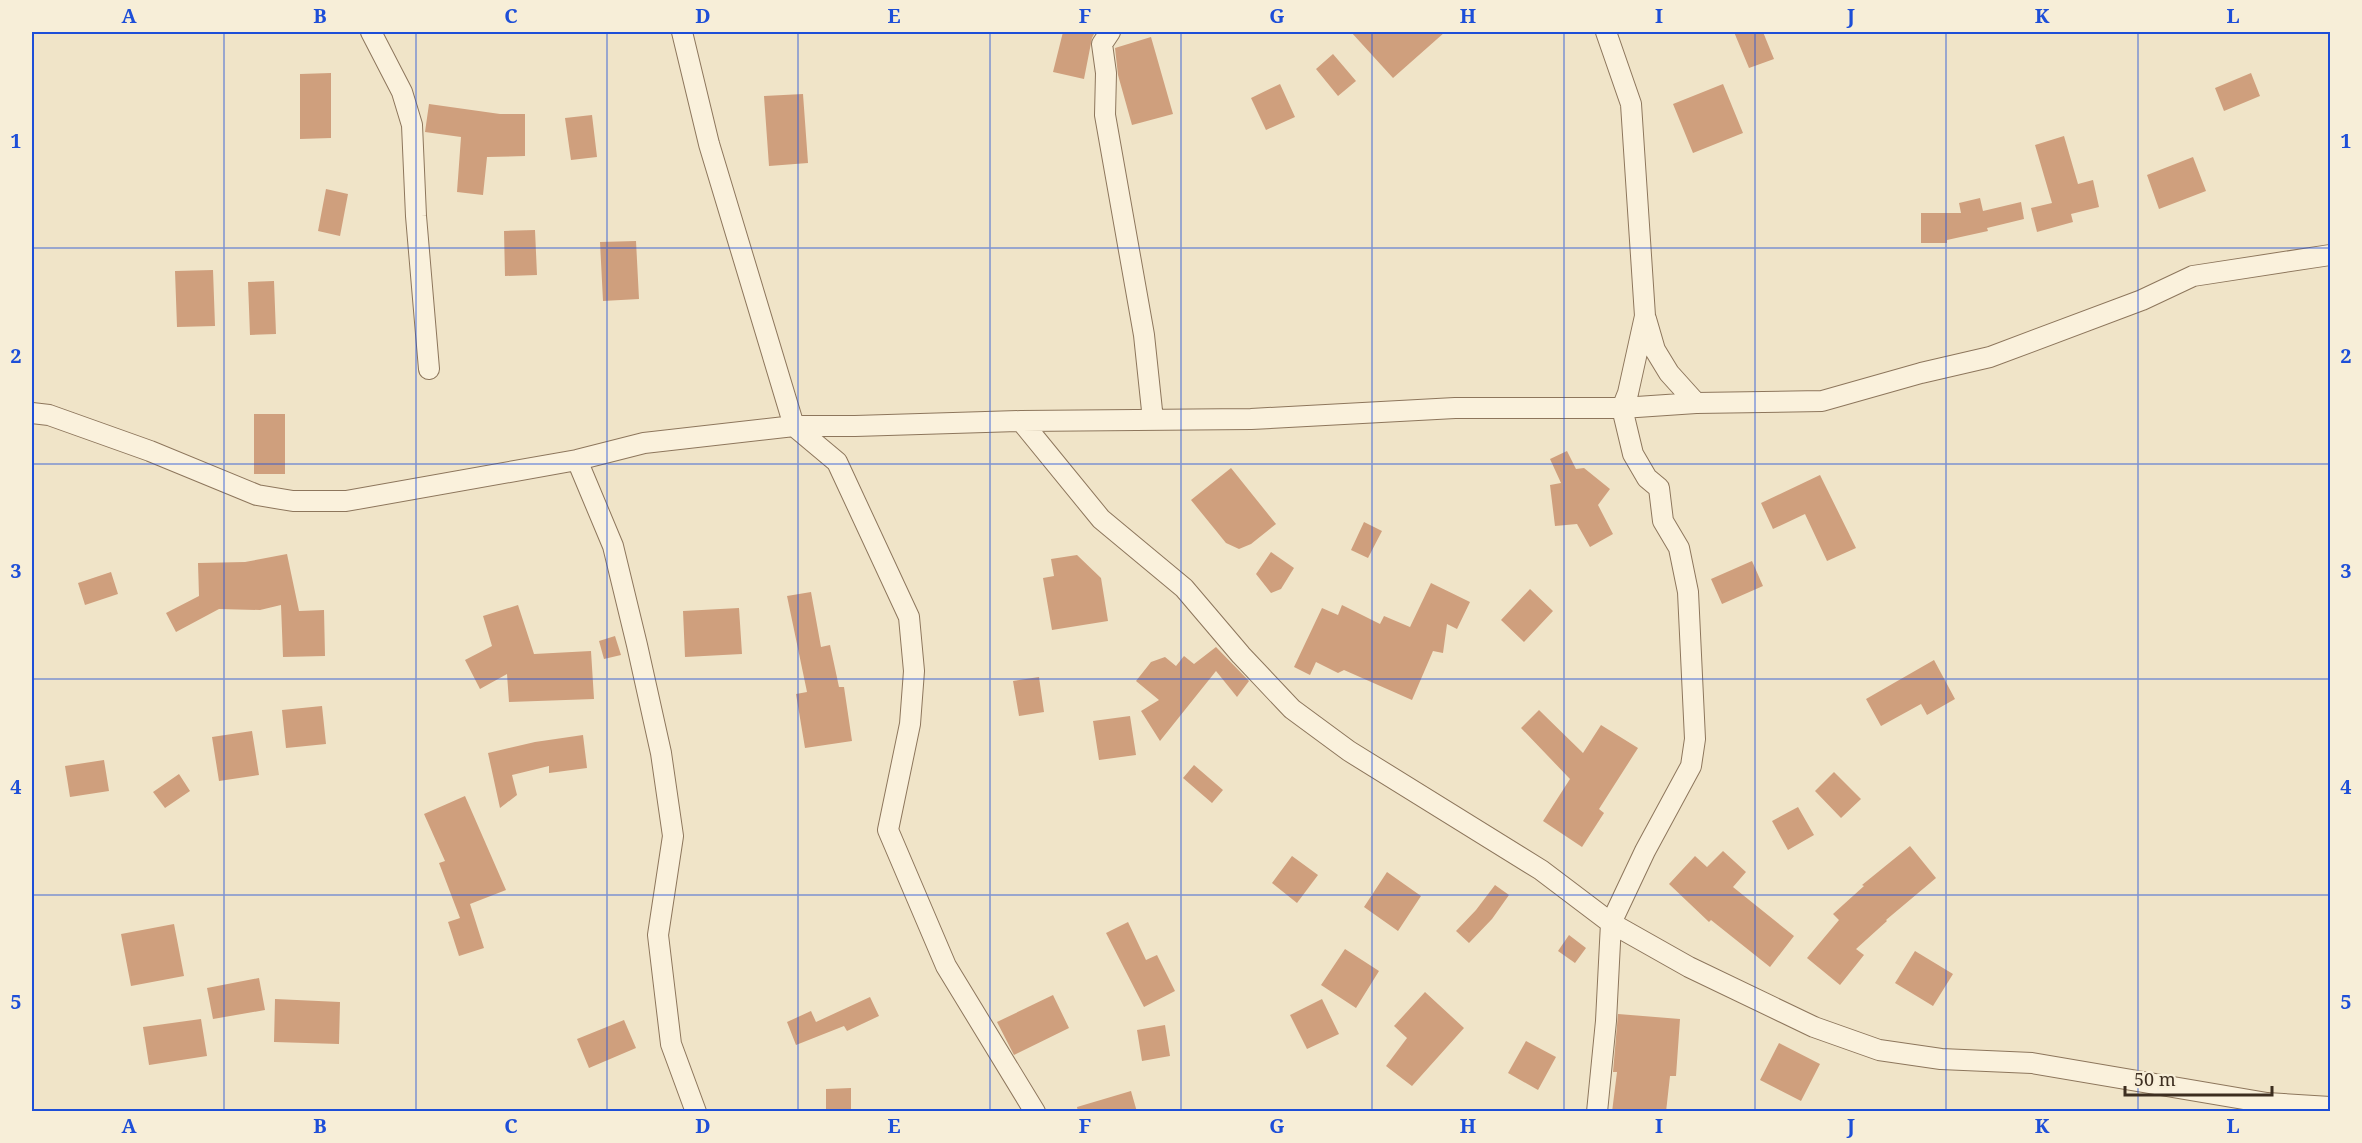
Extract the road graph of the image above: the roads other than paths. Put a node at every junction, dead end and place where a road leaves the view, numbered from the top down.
1 (371, 32) edge
2 (682, 32) edge
3 (1110, 32) edge
4 (1606, 32) edge
5 (2331, 255) edge
6 (1645, 316) junction
7 (429, 369) dead end
8 (1696, 403) junction
9 (1622, 408) junction
10 (32, 413) edge
11 (1021, 420) junction
12 (1153, 420) junction
13 (794, 426) junction
14 (577, 460) junction
15 (1611, 923) junction
16 (2331, 1107) edge
17 (696, 1112) edge
18 (1035, 1112) edge
19 (1597, 1112) edge

1 - 7 street
2 - 13 street
3 - 12 street
4 - 6 street
5 - 8 street
6 - 8 street
6 - 9 street
8 - 9 street
9 - 12 street
9 - 15 street
10 - 14 street
11 - 12 street
11 - 13 street
11 - 15 street
13 - 14 street
13 - 18 street
14 - 17 street
15 - 16 street
15 - 19 street

